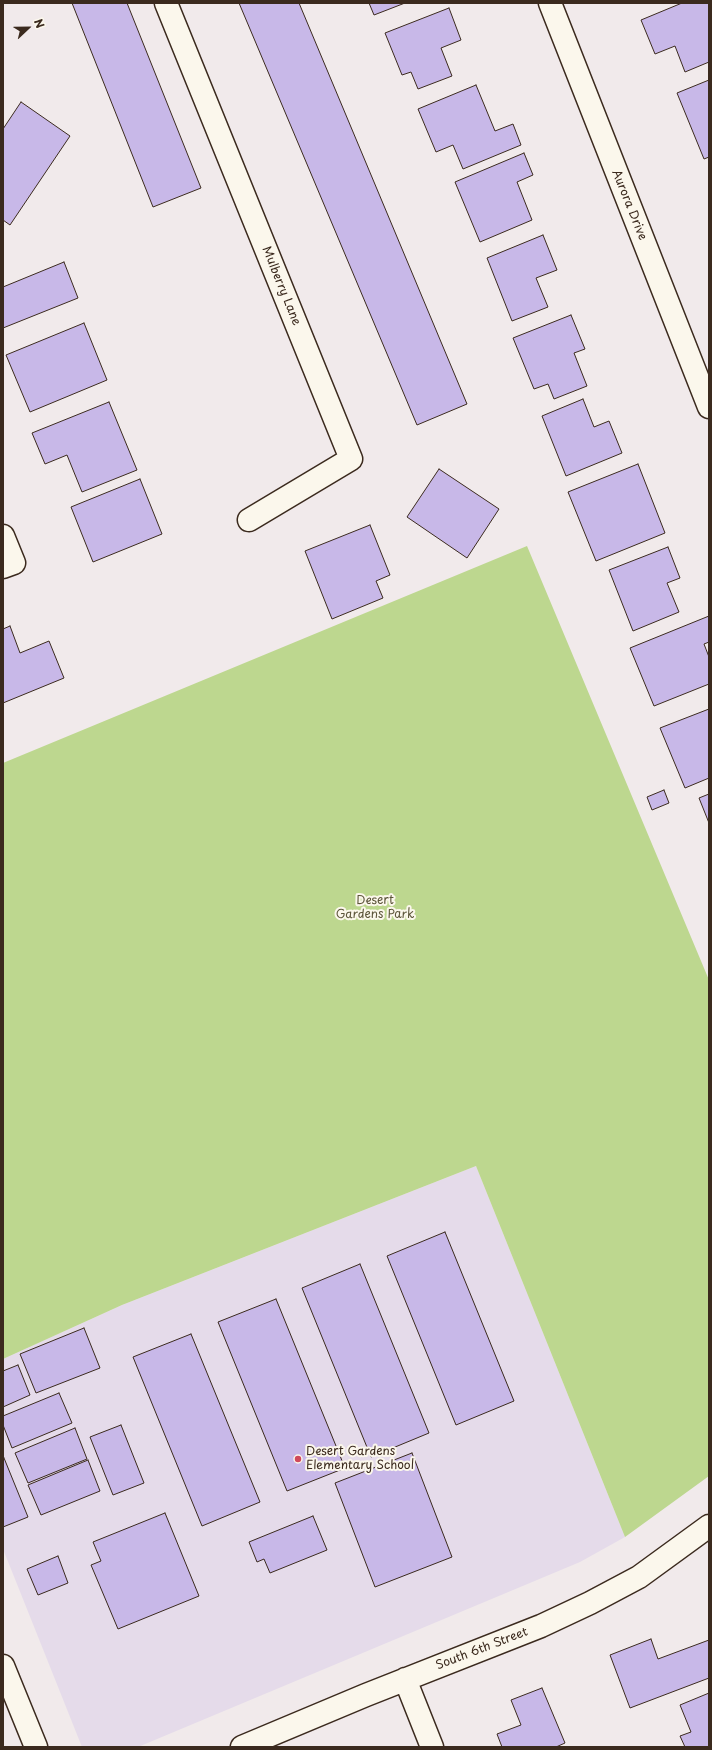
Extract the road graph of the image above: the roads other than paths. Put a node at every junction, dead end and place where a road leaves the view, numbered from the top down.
1 (166, 3) edge
2 (550, 3) edge
3 (709, 407) edge
4 (249, 520) dead end
5 (3, 536) edge
6 (8, 565) edge
7 (709, 1526) edge
8 (3, 1666) edge
9 (405, 1679) junction
10 (36, 1747) edge
11 (242, 1747) edge
12 (432, 1747) edge

1 - 4 street, Mulberry Lane
2 - 3 street, Aurora Drive
5 - 6 street
7 - 9 street, South 6th Street
8 - 10 street
9 - 11 street, South 6th Street
9 - 12 street

